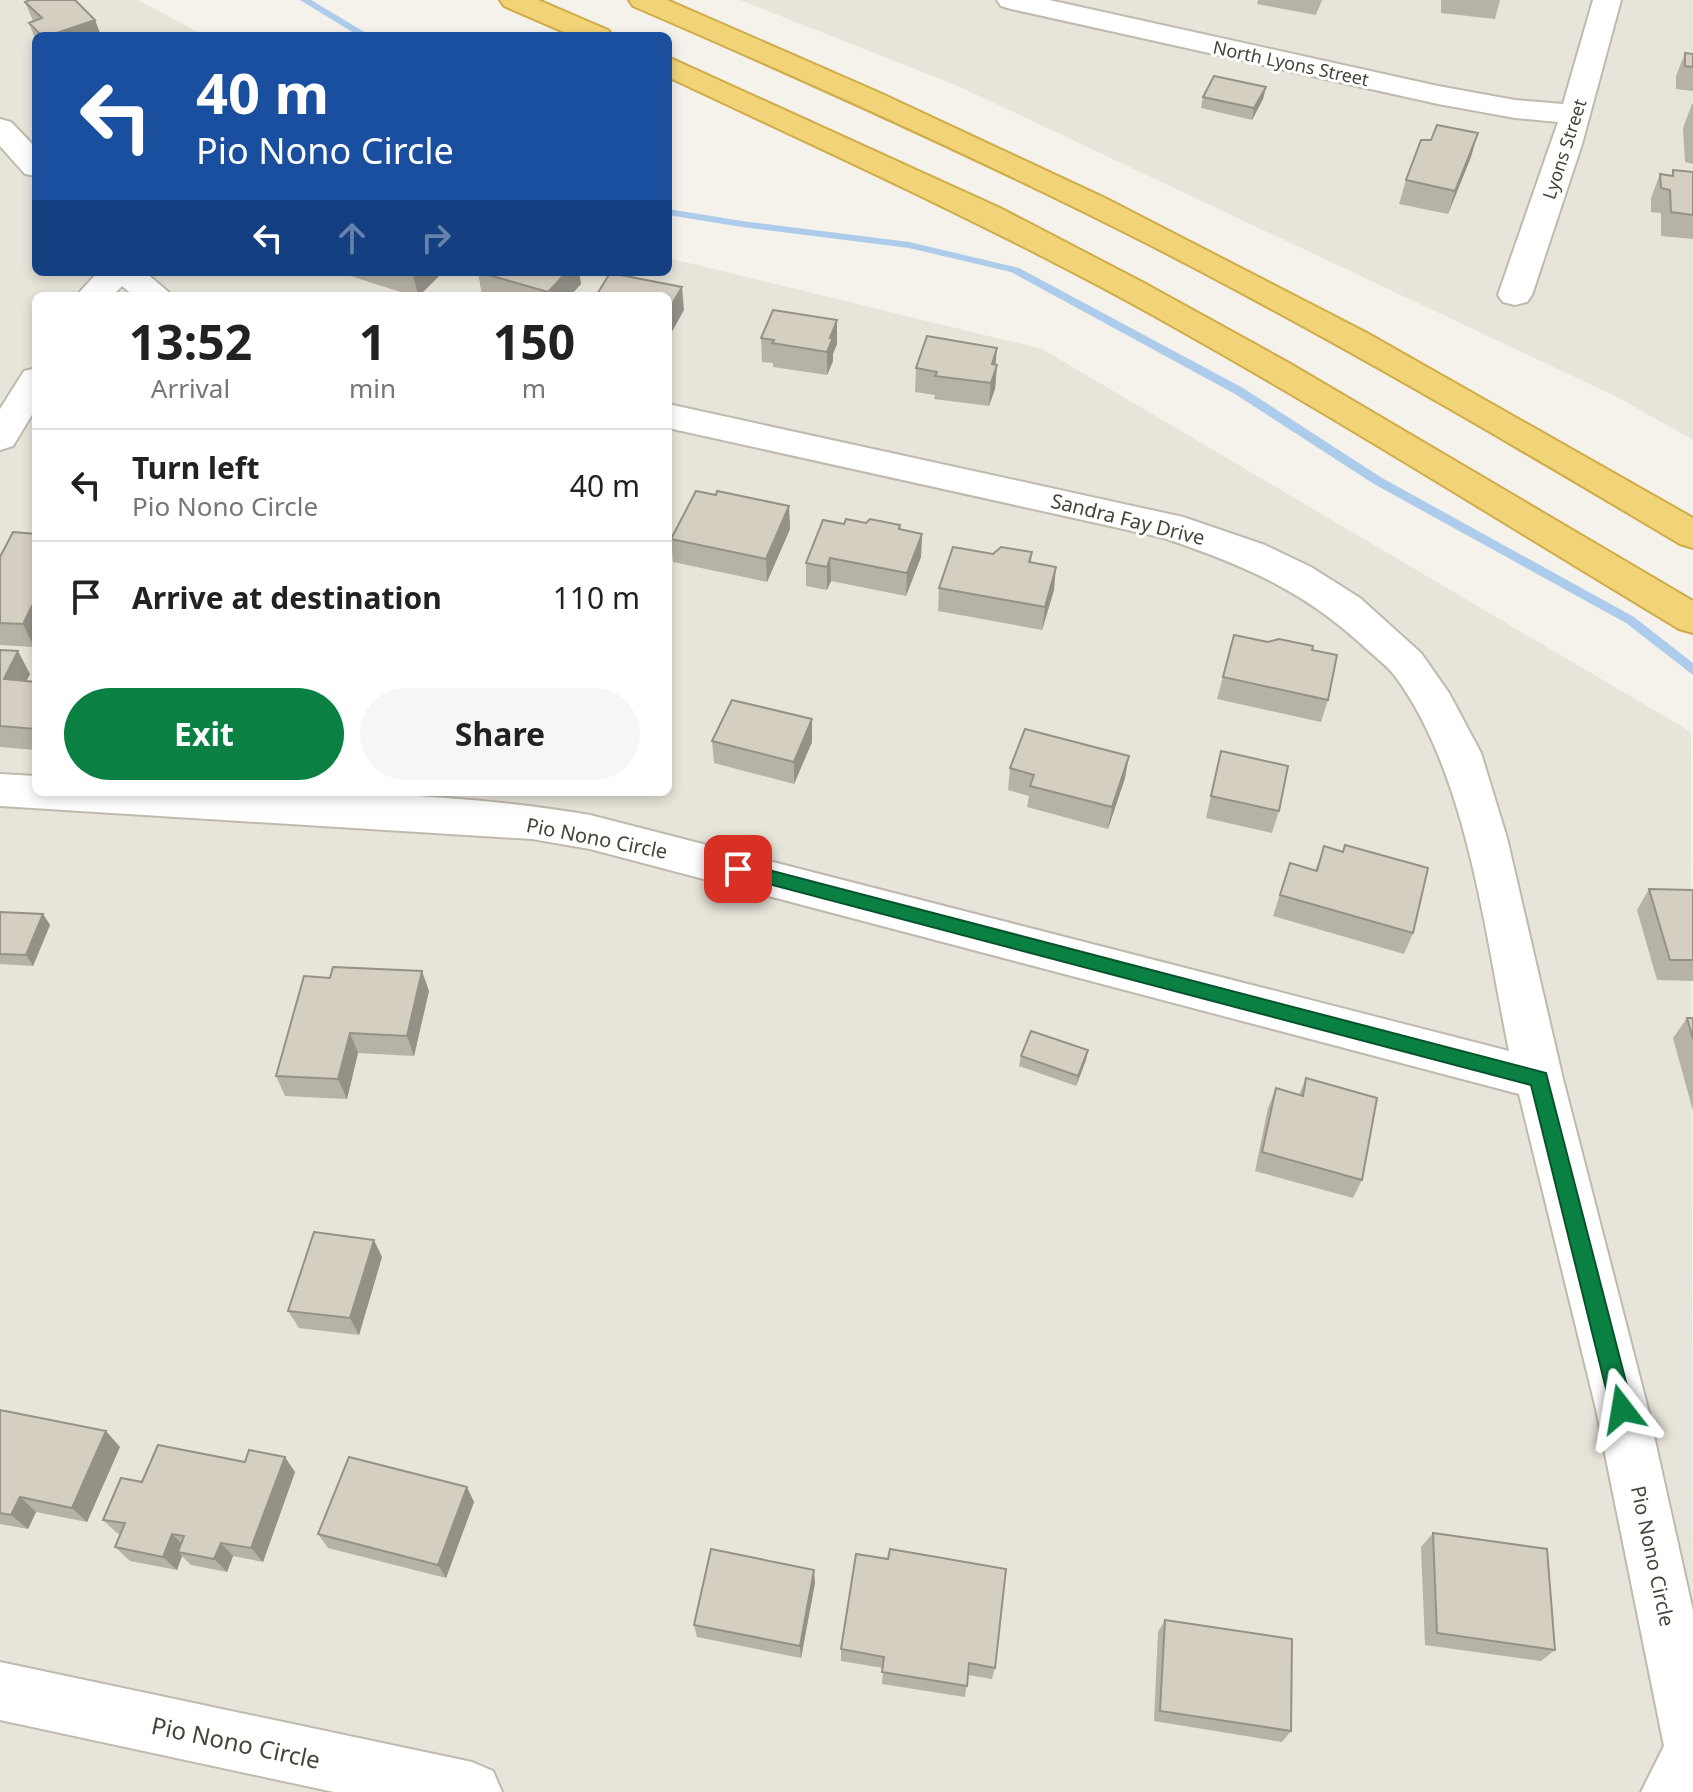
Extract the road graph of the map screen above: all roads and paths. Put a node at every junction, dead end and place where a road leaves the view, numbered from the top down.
1 (514, 0) edge
2 (643, 0) edge
3 (1011, 0) edge
4 (1607, 0) edge
5 (589, 32) edge
6 (672, 68) edge
7 (1573, 114) junction
8 (0, 128) edge
9 (32, 163) edge
10 (113, 276) edge
11 (129, 276) edge
12 (97, 292) edge
13 (151, 292) edge
14 (1515, 295) dead end
15 (32, 386) edge
16 (672, 417) edge
17 (0, 438) edge
18 (1693, 535) edge
19 (1693, 619) edge
20 (0, 790) edge
21 (32, 792) edge
22 (100, 796) edge
23 (1539, 1079) junction
24 (0, 1691) edge
25 (1693, 1744) edge
26 (1693, 1753) edge
27 (472, 1792) edge
28 (1671, 1792) edge

1 - 5 highway
2 - 18 highway
3 - 7 street, North Lyons Street
4 - 7 street, Lyons Street
6 - 19 highway
7 - 14 street, Lyons Street
8 - 9 street
10 - 12 street
11 - 13 street
15 - 17 street
16 - 23 street, Sandra Fay Drive
20 - 21 street, Pio Nono Circle
22 - 23 street, Pio Nono Circle
23 - 25 street, Pio Nono Circle
24 - 27 street, Pio Nono Circle
26 - 28 street

